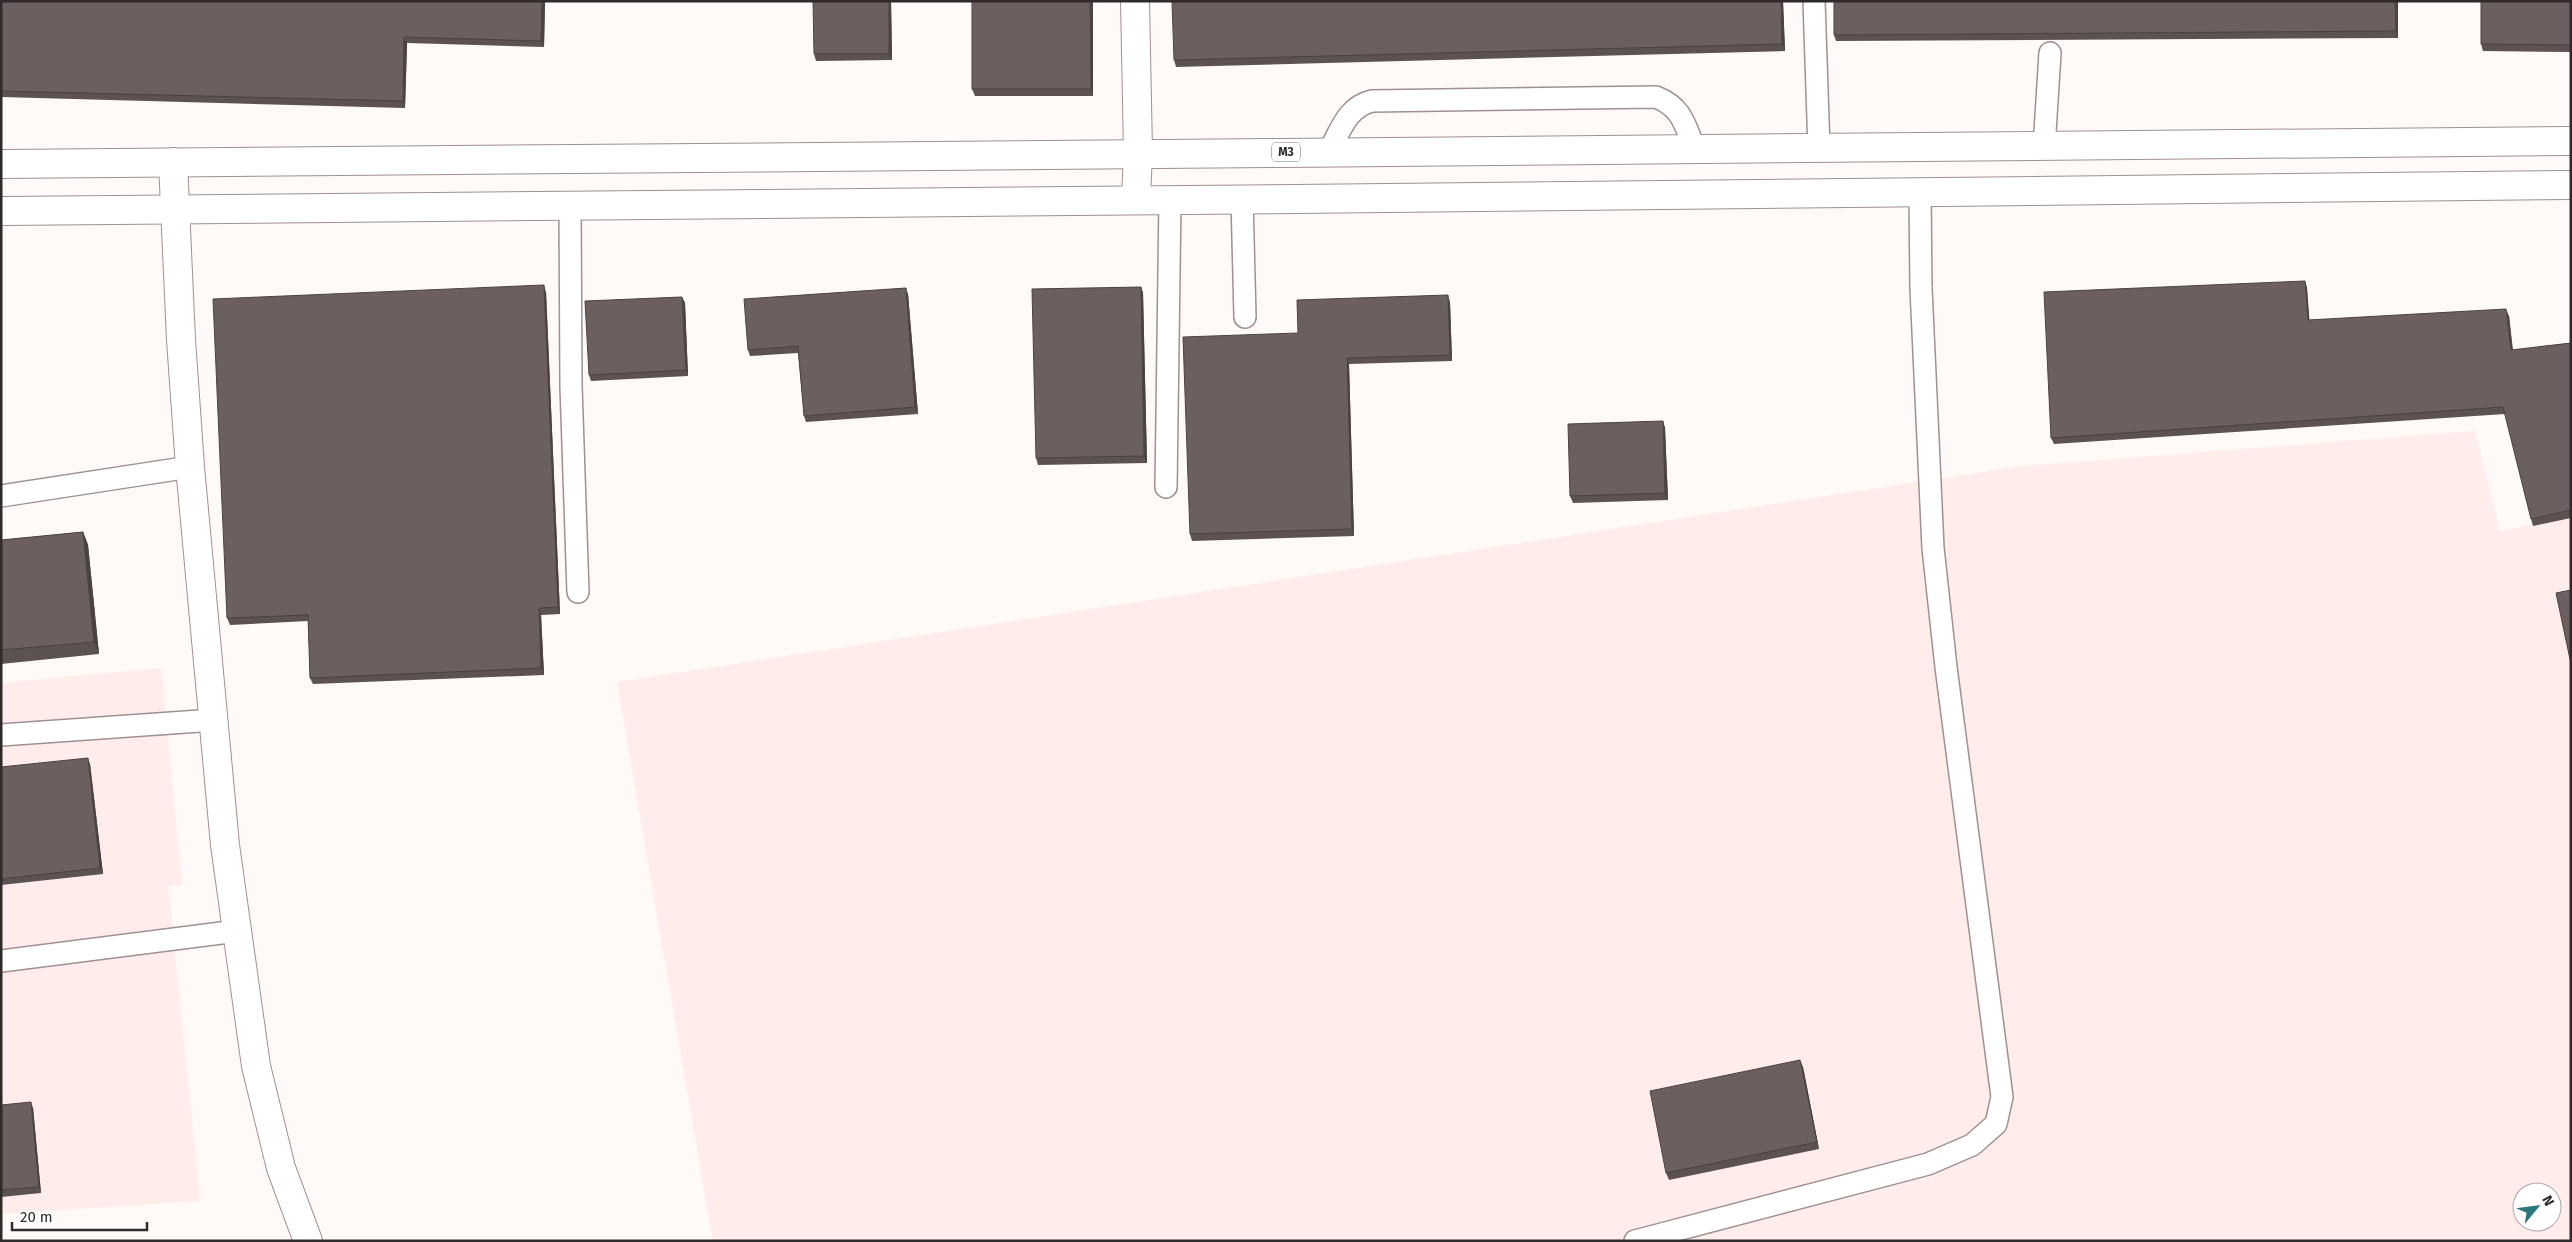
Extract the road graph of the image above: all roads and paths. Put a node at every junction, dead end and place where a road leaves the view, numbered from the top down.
1 (1135, 1) edge
2 (1814, 1) edge
3 (2050, 53) dead end
4 (2571, 141) edge
5 (2044, 148) junction
6 (1819, 149) junction
7 (1695, 150) junction
8 (1329, 151) junction
9 (1138, 152) junction
10 (173, 162) junction
11 (1, 164) edge
12 (2571, 185) edge
13 (1920, 195) junction
14 (1242, 199) junction
15 (1136, 200) junction
16 (1170, 200) junction
17 (570, 204) junction
18 (174, 208) junction
19 (1, 211) edge
20 (1245, 317) dead end
21 (190, 467) junction
22 (1166, 487) dead end
23 (1, 496) edge
24 (578, 592) dead end
25 (214, 720) junction
26 (1, 735) edge
27 (237, 931) junction
28 (1, 961) edge
29 (308, 1241) edge
30 (1635, 1241) edge

1 - 9 main road
2 - 6 lane
3 - 5 lane
4 - 5 main road, M3
5 - 6 main road, M3
6 - 7 main road, M3
7 - 8 main road, M3
7 - 8 lane
8 - 9 main road, M3
9 - 10 main road, M3
9 - 15 main road
10 - 11 main road, M3
10 - 18 main road
12 - 13 main road
13 - 14 main road
13 - 30 lane
14 - 16 main road
14 - 20 lane
15 - 16 main road
15 - 17 main road
16 - 22 lane
17 - 18 main road
17 - 24 lane
18 - 19 main road
18 - 21 main road
21 - 23 lane
21 - 25 main road
25 - 26 lane
25 - 27 main road
27 - 28 lane
27 - 29 main road

